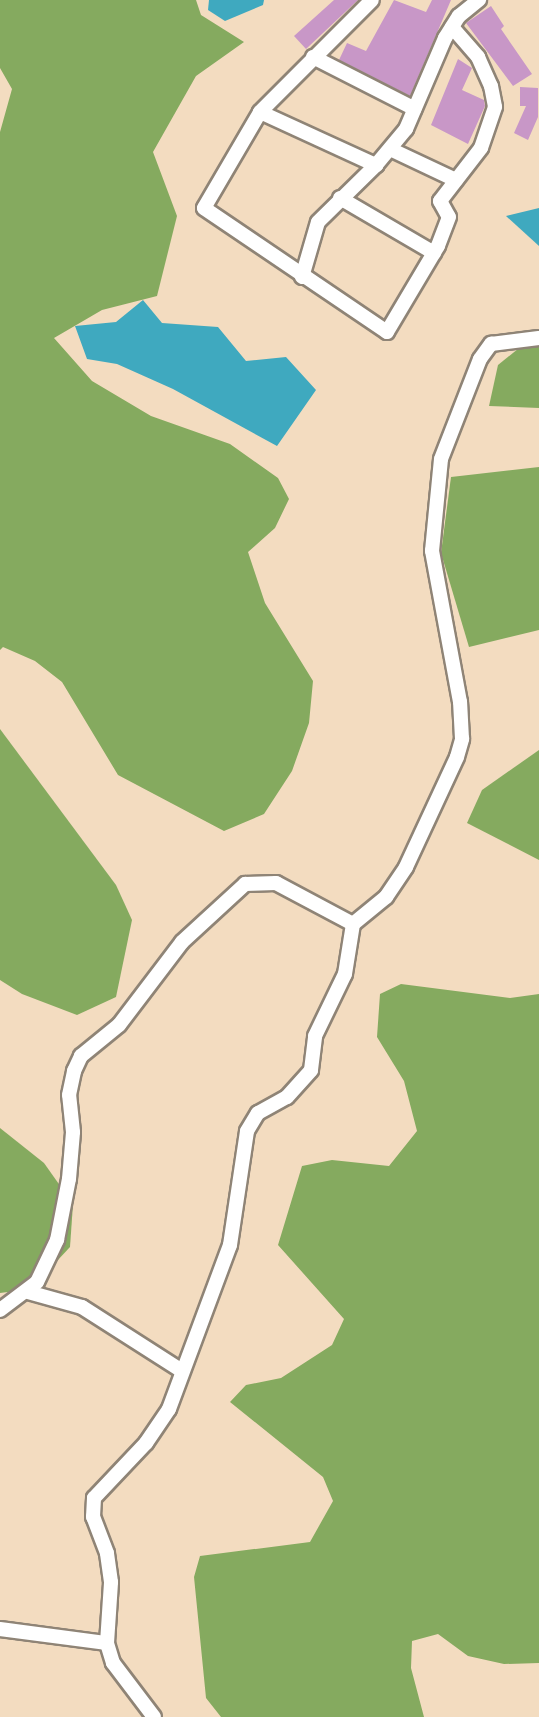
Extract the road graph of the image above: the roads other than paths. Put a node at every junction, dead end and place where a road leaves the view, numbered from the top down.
1 (372, 0) edge
2 (479, 0) edge
3 (452, 27) junction
4 (313, 57) junction
5 (415, 109) junction
6 (260, 111) junction
7 (390, 149) junction
8 (376, 165) junction
9 (456, 180) junction
10 (340, 198) junction
11 (434, 253) junction
12 (302, 277) junction
13 (539, 338) edge
14 (353, 924) junction
15 (28, 1292) junction
16 (0, 1310) edge
17 (182, 1371) junction
18 (0, 1629) edge
19 (107, 1643) junction
20 (154, 1717) edge

1 - 4 street
2 - 3 street
3 - 5 street
3 - 9 street
4 - 5 street
4 - 6 street
5 - 7 street
6 - 8 street
6 - 12 street
7 - 8 street
7 - 9 street
8 - 10 street
9 - 11 street
10 - 11 street
10 - 12 street
11 - 12 street
13 - 14 street
14 - 15 street
14 - 17 street
15 - 16 street
15 - 17 street
17 - 19 street
18 - 19 street
19 - 20 street

